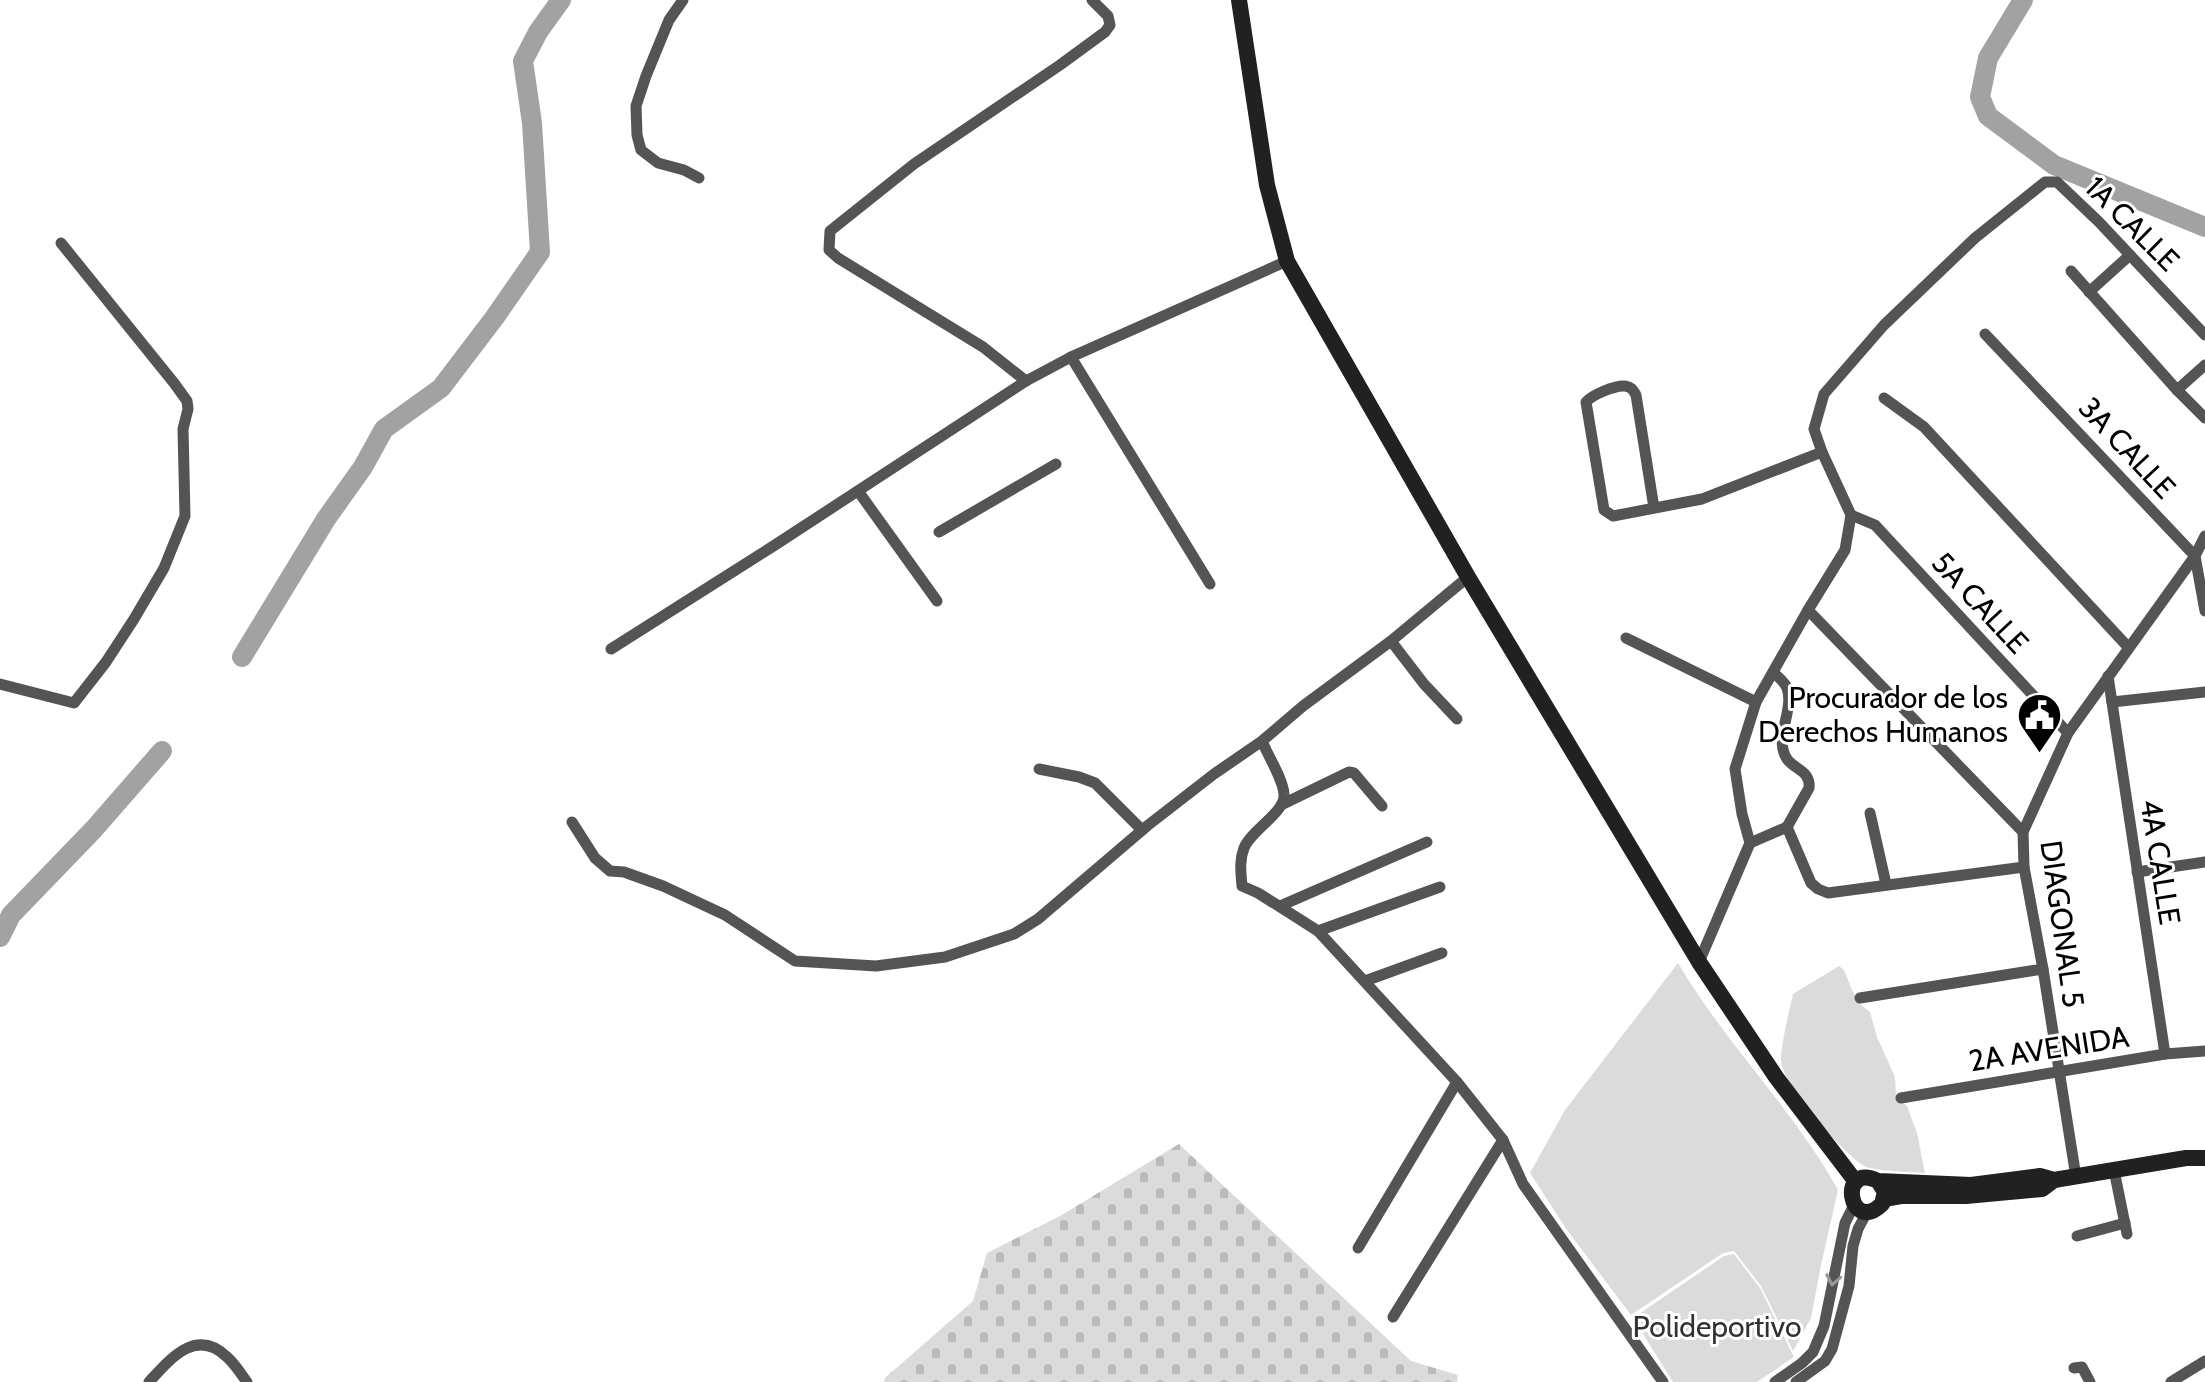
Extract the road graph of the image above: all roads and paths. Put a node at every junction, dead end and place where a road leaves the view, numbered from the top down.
1 (683, 0) edge
2 (1092, 0) edge
3 (1239, 0) edge
4 (699, 178) dead end
5 (61, 243) dead end
6 (2130, 255) junction
7 (1287, 261) junction
8 (2071, 271) dead end
9 (2089, 292) junction
10 (1985, 334) dead end
11 (2205, 335) edge
12 (1071, 357) junction
13 (2205, 365) edge
14 (1026, 381) junction
15 (2177, 390) junction
16 (1884, 398) dead end
17 (2205, 418) edge
18 (1822, 452) junction
19 (1056, 464) dead end
20 (858, 491) junction
21 (1654, 508) junction
22 (1851, 515) junction
23 (939, 532) dead end
24 (2205, 536) edge
25 (2195, 556) junction
26 (1468, 577) junction
27 (1210, 584) dead end
28 (937, 601) dead end
29 (1808, 610) junction
30 (2205, 611) edge
31 (1626, 638) dead end
32 (1391, 641) junction
33 (2128, 647) junction
34 (611, 649) dead end
35 (1774, 673) junction
36 (2108, 676) junction
37 (0, 684) edge
38 (2205, 692) edge
39 (1756, 702) junction
40 (2112, 702) junction
41 (1457, 719) dead end
42 (2068, 733) junction
43 (1262, 741) junction
44 (1039, 769) dead end
45 (1283, 804) junction
46 (1382, 806) dead end
47 (1870, 813) dead end
48 (572, 822) dead end
49 (1787, 827) junction
50 (1142, 830) junction
51 (2023, 832) junction
52 (1427, 842) dead end
53 (1750, 843) junction
54 (2205, 862) edge
55 (2024, 867) junction
56 (2137, 872) junction
57 (1886, 884) junction
58 (1440, 887) dead end
59 (1280, 906) junction
60 (1318, 931) junction
61 (1442, 953) dead end
62 (1699, 962) junction
63 (2043, 969) junction
64 (1365, 981) junction
65 (1860, 998) dead end
66 (2205, 1051) edge
67 (2165, 1054) junction
68 (2060, 1071) junction
69 (1457, 1082) junction
70 (1901, 1098) dead end
71 (1503, 1140) junction
72 (2205, 1158) edge
73 (2114, 1170) junction
74 (2076, 1177) junction
75 (2054, 1180) junction
76 (1878, 1181) junction
77 (1856, 1182) junction
78 (1884, 1199) junction
79 (1861, 1208) junction
80 (2077, 1236) dead end
81 (1358, 1248) dead end
82 (1393, 1317) dead end
83 (2205, 1361) edge
84 (2074, 1368) dead end
85 (1781, 1381) edge
86 (149, 1382) edge
87 (247, 1382) edge
88 (1663, 1382) edge
89 (1796, 1382) edge
90 (2090, 1382) edge
91 (2171, 1382) edge

1 - 4 street
2 - 14 street
3 - 7 main road
5 - 37 street
6 - 9 street
6 - 11 street, 1A CALLE
6 - 18 street, 1A CALLE
7 - 12 street
7 - 26 main road
8 - 9 street
9 - 15 street
10 - 25 street, 3A CALLE
12 - 14 street
12 - 27 street
13 - 15 street
14 - 20 street
15 - 17 street
16 - 33 street
18 - 21 street
18 - 22 street
19 - 23 street
20 - 28 street
20 - 34 street
21 - 21 street
22 - 29 street
22 - 42 street, 5A CALLE
24 - 25 street, DIAGONAL 5
25 - 30 street
25 - 33 street, DIAGONAL 5
26 - 32 street
26 - 62 main road
29 - 35 street
29 - 51 street
31 - 39 street
32 - 41 street
32 - 43 street
33 - 36 street, DIAGONAL 5
35 - 39 street
35 - 49 street
36 - 40 street, 4A CALLE
36 - 42 street, DIAGONAL 5
38 - 40 street
39 - 53 street
40 - 56 street, 4A CALLE
42 - 51 street, DIAGONAL 5
43 - 45 street
43 - 50 street
44 - 50 street
45 - 46 street
45 - 59 street
47 - 57 street
48 - 50 street
49 - 53 street
49 - 57 street
51 - 55 street, DIAGONAL 5
52 - 59 street
53 - 62 street
54 - 56 street
55 - 57 street
55 - 63 street, DIAGONAL 5
56 - 67 street, 4A CALLE
58 - 60 street
59 - 60 street
60 - 64 street
61 - 64 street
62 - 77 main road
63 - 65 street
63 - 68 street, DIAGONAL 5
64 - 69 street
66 - 67 street, 2A AVENIDA
67 - 68 street, 2A AVENIDA
68 - 70 street, 2A AVENIDA
68 - 74 street, DIAGONAL 5
69 - 71 street
69 - 81 street
71 - 82 street
71 - 88 street
72 - 73 main road
73 - 74 main road
73 - 80 street
74 - 75 main road
75 - 76 main road
75 - 78 main road
76 - 77 main road
76 - 78 main road
77 - 79 main road
78 - 79 main road
79 -> 85 street
79 - 89 street
83 - 91 street
84 - 90 street
86 - 87 street

